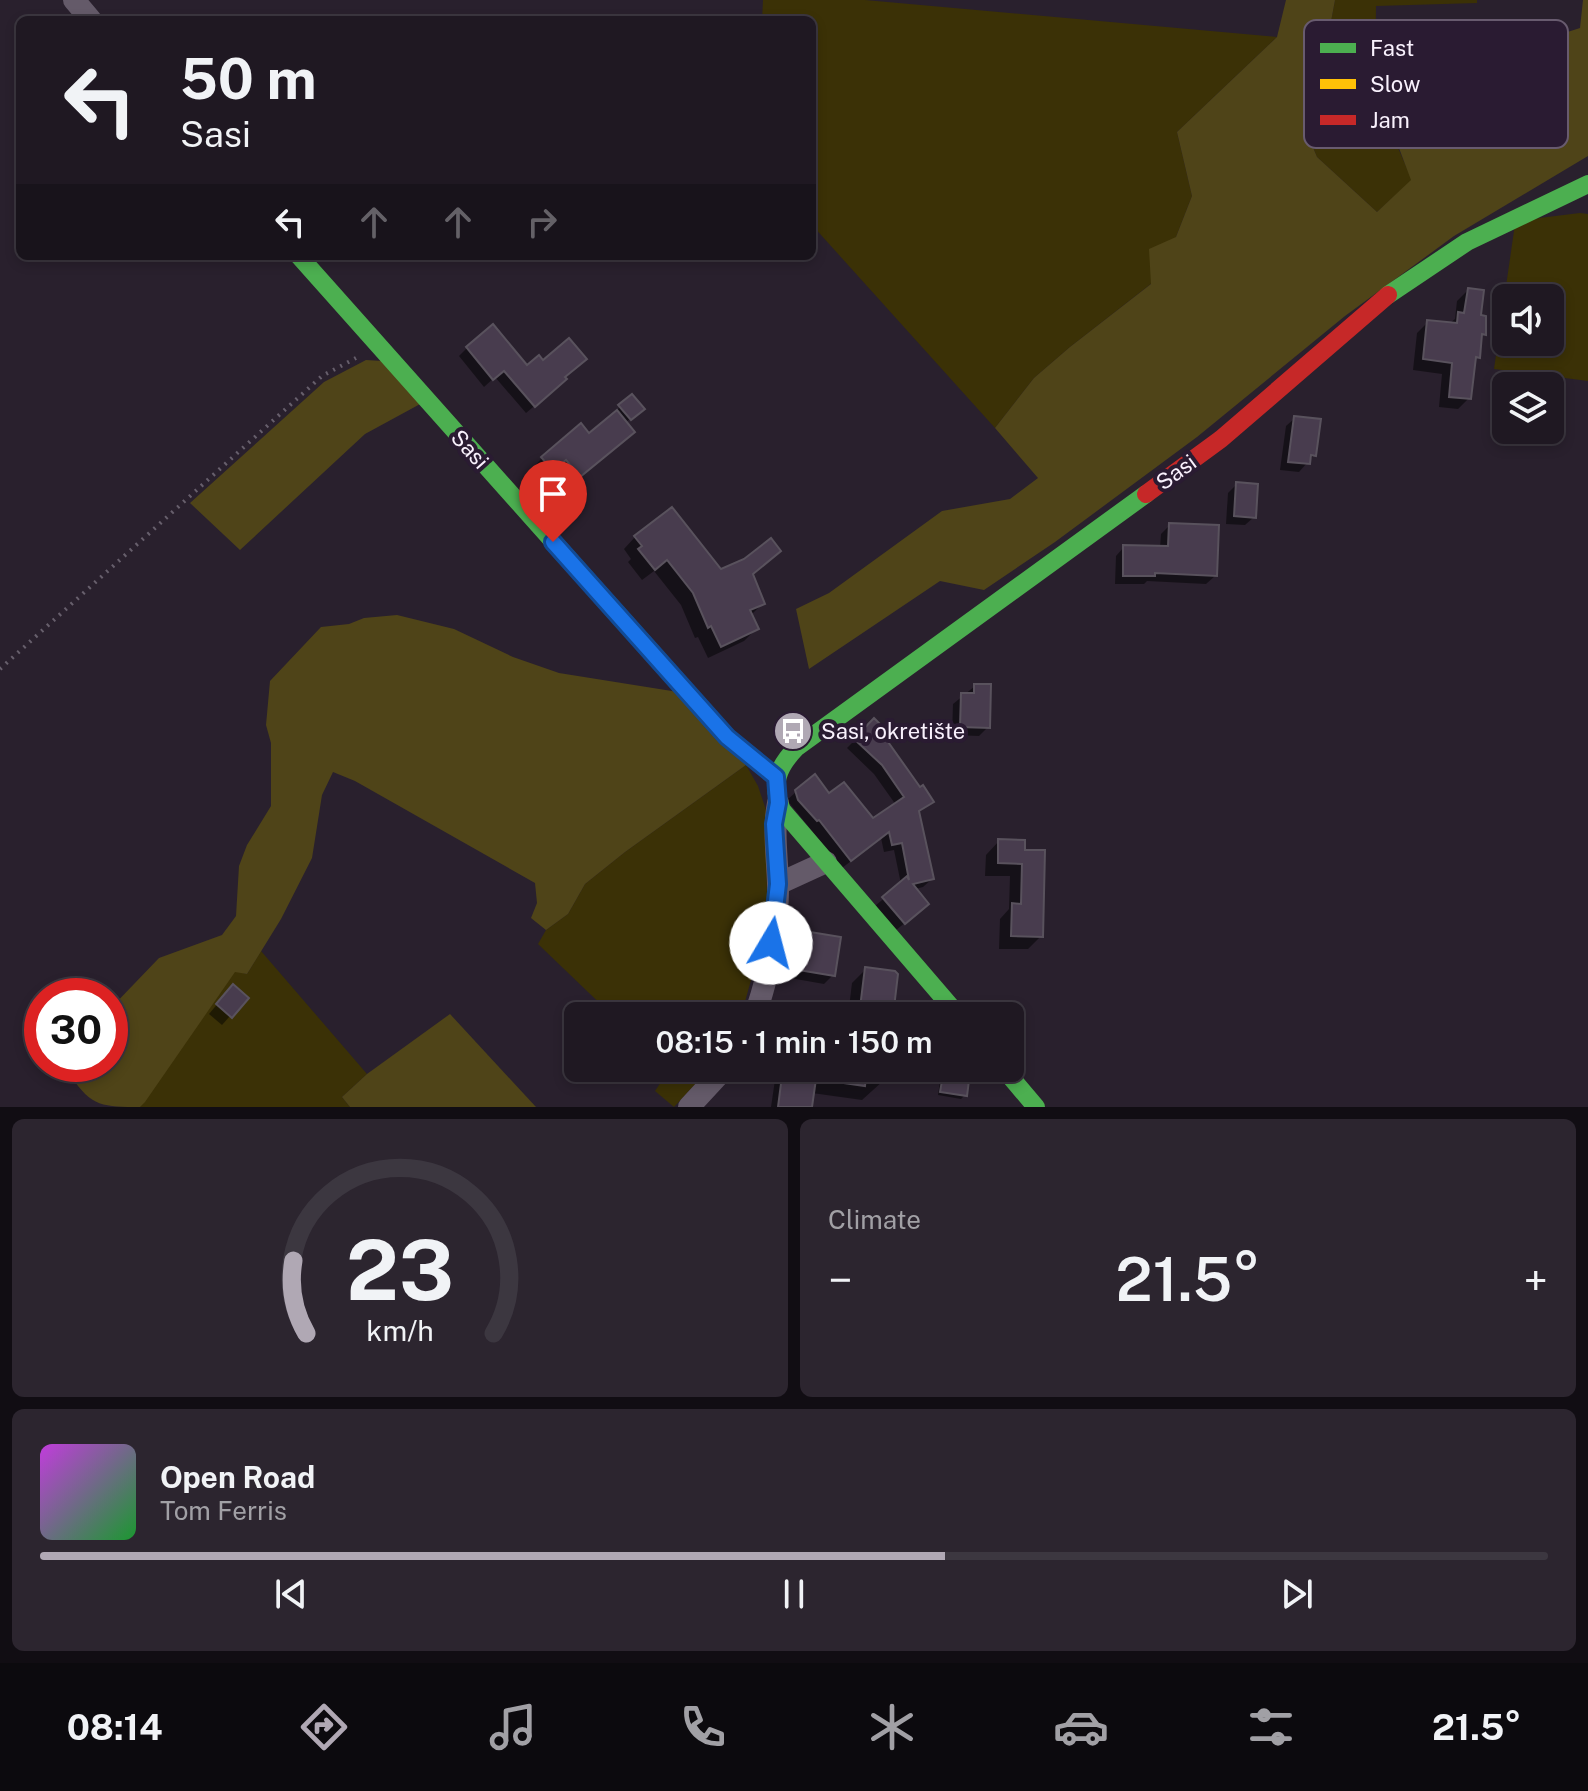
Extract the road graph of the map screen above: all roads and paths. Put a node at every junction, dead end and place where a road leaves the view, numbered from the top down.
1 (74, 0) edge
2 (88, 16) edge
3 (1588, 184) edge
4 (1574, 211) dead end
5 (1519, 217) junction
6 (303, 260) edge
7 (383, 351) junction
8 (0, 669) edge
9 (776, 777) junction
10 (778, 803) junction
11 (826, 862) junction
12 (778, 884) junction
13 (757, 1002) edge
14 (947, 1002) edge
15 (712, 1082) edge
16 (1015, 1082) edge
17 (689, 1107) edge
18 (1036, 1107) edge

1 - 2 street
3 - 5 main road, Sasi
4 - 5 main road
5 - 9 main road, Sasi
6 - 7 main road, Sasi
7 - 8 path
7 - 9 main road, Sasi
9 - 10 main road
10 - 11 main road
10 - 12 street
11 - 12 street
11 - 14 main road
12 - 13 street
15 - 17 street
16 - 18 main road

